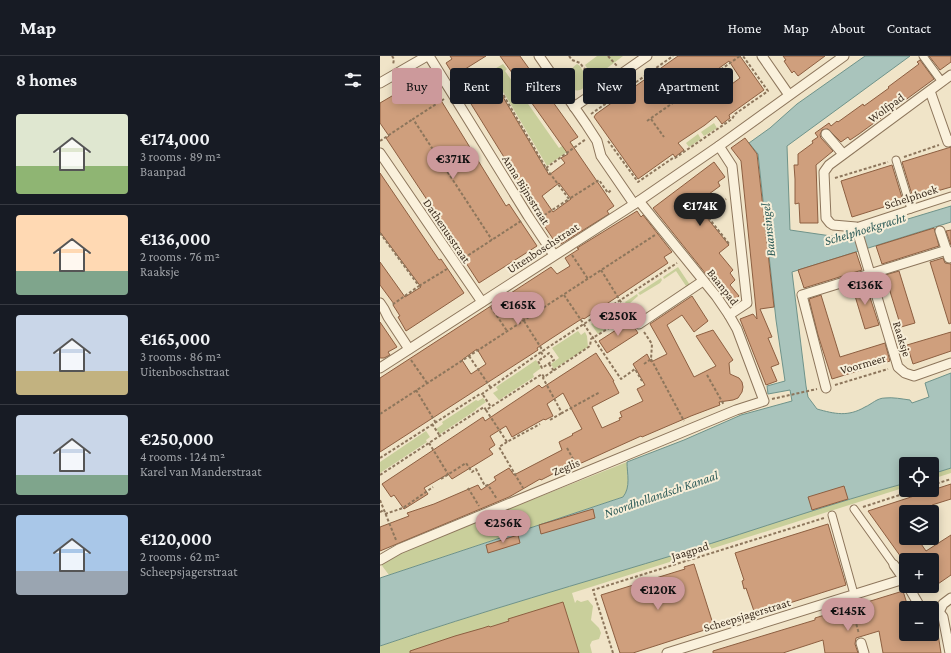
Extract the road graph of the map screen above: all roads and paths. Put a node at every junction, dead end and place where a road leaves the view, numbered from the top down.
1 (392, 56) edge
2 (428, 56) edge
3 (539, 56) edge
4 (569, 56) edge
5 (647, 56) edge
6 (673, 56) edge
7 (740, 56) edge
8 (743, 56) edge
9 (762, 56) edge
10 (844, 56) edge
11 (923, 56) edge
12 (394, 59) dead end
13 (584, 68) edge
14 (723, 68) edge
15 (951, 75) edge
16 (942, 82) junction
17 (380, 83) edge
18 (450, 89) edge
19 (930, 91) junction
20 (503, 94) edge
21 (789, 95) junction
22 (450, 96) edge
23 (459, 104) edge
24 (672, 104) edge
25 (574, 107) junction
26 (591, 117) dead end
27 (413, 119) junction
28 (651, 119) junction
29 (647, 121) dead end
30 (826, 134) dead end
31 (592, 135) junction
32 (604, 136) dead end
33 (664, 137) dead end
34 (951, 141) edge
35 (380, 142) edge
36 (719, 146) junction
37 (380, 153) edge
38 (843, 154) junction
39 (896, 160) dead end
40 (546, 168) junction
41 (631, 173) junction
42 (621, 183) junction
43 (735, 192) junction
44 (951, 196) edge
45 (569, 199) junction
46 (636, 202) junction
47 (696, 202) dead end
48 (911, 209) junction
49 (706, 215) junction
50 (530, 220) junction
51 (662, 230) junction
52 (856, 230) junction
53 (940, 231) dead end
54 (380, 233) edge
55 (492, 240) junction
56 (567, 247) junction
57 (554, 255) junction
58 (949, 257) edge
59 (684, 258) junction
60 (742, 260) junction
61 (455, 264) junction
62 (601, 270) junction
63 (870, 273) junction
64 (588, 279) junction
65 (703, 281) junction
66 (419, 286) junction
67 (564, 294) junction
68 (620, 300) junction
69 (484, 301) junction
70 (382, 306) edge
71 (630, 315) junction
72 (729, 315) junction
73 (524, 321) junction
74 (584, 324) junction
75 (639, 324) junction
76 (507, 331) junction
77 (593, 338) junction
78 (407, 350) junction
79 (542, 352) junction
80 (469, 356) junction
81 (544, 357) junction
82 (651, 359) junction
83 (951, 363) edge
84 (549, 364) junction
85 (644, 364) dead end
86 (898, 367) junction
87 (380, 368) edge
88 (542, 368) junction
89 (554, 371) junction
90 (542, 374) junction
91 (707, 375) dead end
92 (544, 377) junction
93 (642, 382) dead end
94 (427, 383) junction
95 (491, 388) junction
96 (826, 388) junction
97 (416, 390) junction
98 (600, 392) dead end
99 (482, 394) junction
100 (764, 401) junction
101 (491, 407) junction
102 (486, 410) junction
103 (562, 413) junction
104 (380, 414) edge
105 (727, 414) junction
106 (550, 420) dead end
107 (436, 423) junction
108 (432, 424) junction
109 (540, 424) dead end
110 (688, 430) junction
111 (440, 436) junction
112 (507, 442) junction
113 (429, 443) junction
114 (567, 448) dead end
115 (380, 458) edge
116 (448, 474) junction
117 (580, 474) junction
118 (380, 475) edge
119 (441, 479) dead end
120 (951, 479) edge
121 (939, 483) edge
122 (433, 487) dead end
123 (468, 488) dead end
124 (899, 495) edge
125 (527, 496) junction
126 (380, 500) edge
127 (502, 506) junction
128 (854, 509) joint
129 (384, 510) junction
130 (380, 512) edge
131 (385, 514) junction
132 (484, 514) junction
133 (832, 515) joint
134 (399, 549) junction
135 (380, 560) edge
136 (894, 565) joint
137 (899, 572) edge
138 (899, 584) edge
139 (851, 595) junction
140 (951, 598) edge
141 (939, 608) edge
142 (939, 614) edge
143 (861, 643) joint
144 (613, 653) edge
145 (667, 653) edge
146 (864, 653) edge
147 (950, 653) edge

1 - 12 path
2 - 17 street
2 - 18 street, Anna Bijnsstraat
3 - 25 street, Baanpad
4 - 13 path
5 - 25 street
6 - 26 path
7 - 14 path
8 - 41 path
9 - 21 street
10 - 21 street
11 - 16 street
15 - 16 street, Wolfpad
16 - 19 street, Wolfpad
19 - 34 street
19 - 38 street, Wolfpad
20 - 40 path
21 - 36 street
22 - 27 path
23 - 50 street, Anna Bijnsstraat
24 - 28 path
25 - 31 street, Baanpad
27 - 35 path
27 - 55 path
28 - 29 path
28 - 33 path
30 - 38 street
31 - 40 path
31 - 42 street, Baanpad
32 - 41 path
36 - 43 street
36 - 46 street
37 - 61 street, Dathenusstraat
38 - 52 street, Wolfpad
39 - 48 street
40 - 45 path
41 - 42 path
42 - 45 path
42 - 46 street, Baanpad
43 - 49 path
43 - 60 street
44 - 48 street, Schelphoek
45 - 50 path
46 - 51 street, Baanpad
46 - 56 street, Uitenboschstraat
47 - 49 path
48 - 52 street, Schelphoek
49 - 60 path
50 - 55 path
50 - 57 street, Anna Bijnsstraat
51 - 59 street, Baanpad
51 - 62 path
52 - 63 street, Raaksje
53 - 58 street
54 - 66 path
55 - 61 path
56 - 57 street, Uitenboschstraat
56 - 64 path
57 - 69 street, Uitenboschstraat
58 - 63 street
59 - 65 street, Baanpad
59 - 68 path
60 - 72 street
61 - 66 path
61 - 69 street, Dathenusstraat
62 - 64 path
62 - 68 path
63 - 86 street, Raaksje
63 - 96 street
64 - 67 path
65 - 72 street, Baanpad
65 - 75 street
66 - 70 path
67 - 73 path
67 - 74 path
68 - 71 path
68 - 74 path
69 - 76 path
69 - 78 street, Uitenboschstraat
70 - 78 street
71 - 75 path
71 - 77 path
72 - 100 street, Baanpad
73 - 76 path
73 - 79 path
74 - 77 path
74 - 79 path
75 - 82 path
76 - 80 path
77 - 89 path
77 - 93 path
78 - 87 street, Uitenboschstraat
78 - 94 path
79 - 81 path
79 - 95 path
80 - 94 path
80 - 95 path
81 - 84 path
81 - 88 path
82 - 85 path
82 - 110 path
83 - 86 street, Voormeer
84 - 88 path
84 - 89 path
86 - 96 path, Voormeer
88 - 90 path
89 - 92 path
90 - 92 path
90 - 101 path
91 - 105 path
92 - 103 path
94 - 97 path
95 - 99 path
96 - 100 path, Voormeer
97 - 104 path
97 - 107 path
98 - 103 path
99 - 101 path
99 - 107 path
100 - 105 street, Zeglis
101 - 102 path
102 - 111 path
102 - 112 path
103 - 106 path
105 - 110 street, Zeglis
107 - 108 path
108 - 111 path
108 - 115 path
109 - 112 path
110 - 117 street, Zeglis
111 - 113 path
112 - 125 path
113 - 116 path
113 - 118 path
114 - 117 path
116 - 119 path
116 - 127 path
117 - 125 street, Zeglis
120 - 121 path
122 - 131 path
123 - 132 path
124 - 128 path
125 - 127 street, Zeglis
126 - 129 path
127 - 132 street, Zeglis
128 - 136 street
129 - 130 path
129 - 131 path
131 - 134 path
132 - 134 street, Zeglis
133 - 139 street
133 - 144 path, Jaagpad
134 - 135 street, Zeglis
136 - 137 street
138 - 139 street, Scheepsjagerstraat
139 - 143 path
139 - 145 street, Scheepsjagerstraat
140 - 141 street
142 - 147 street
143 - 146 street

